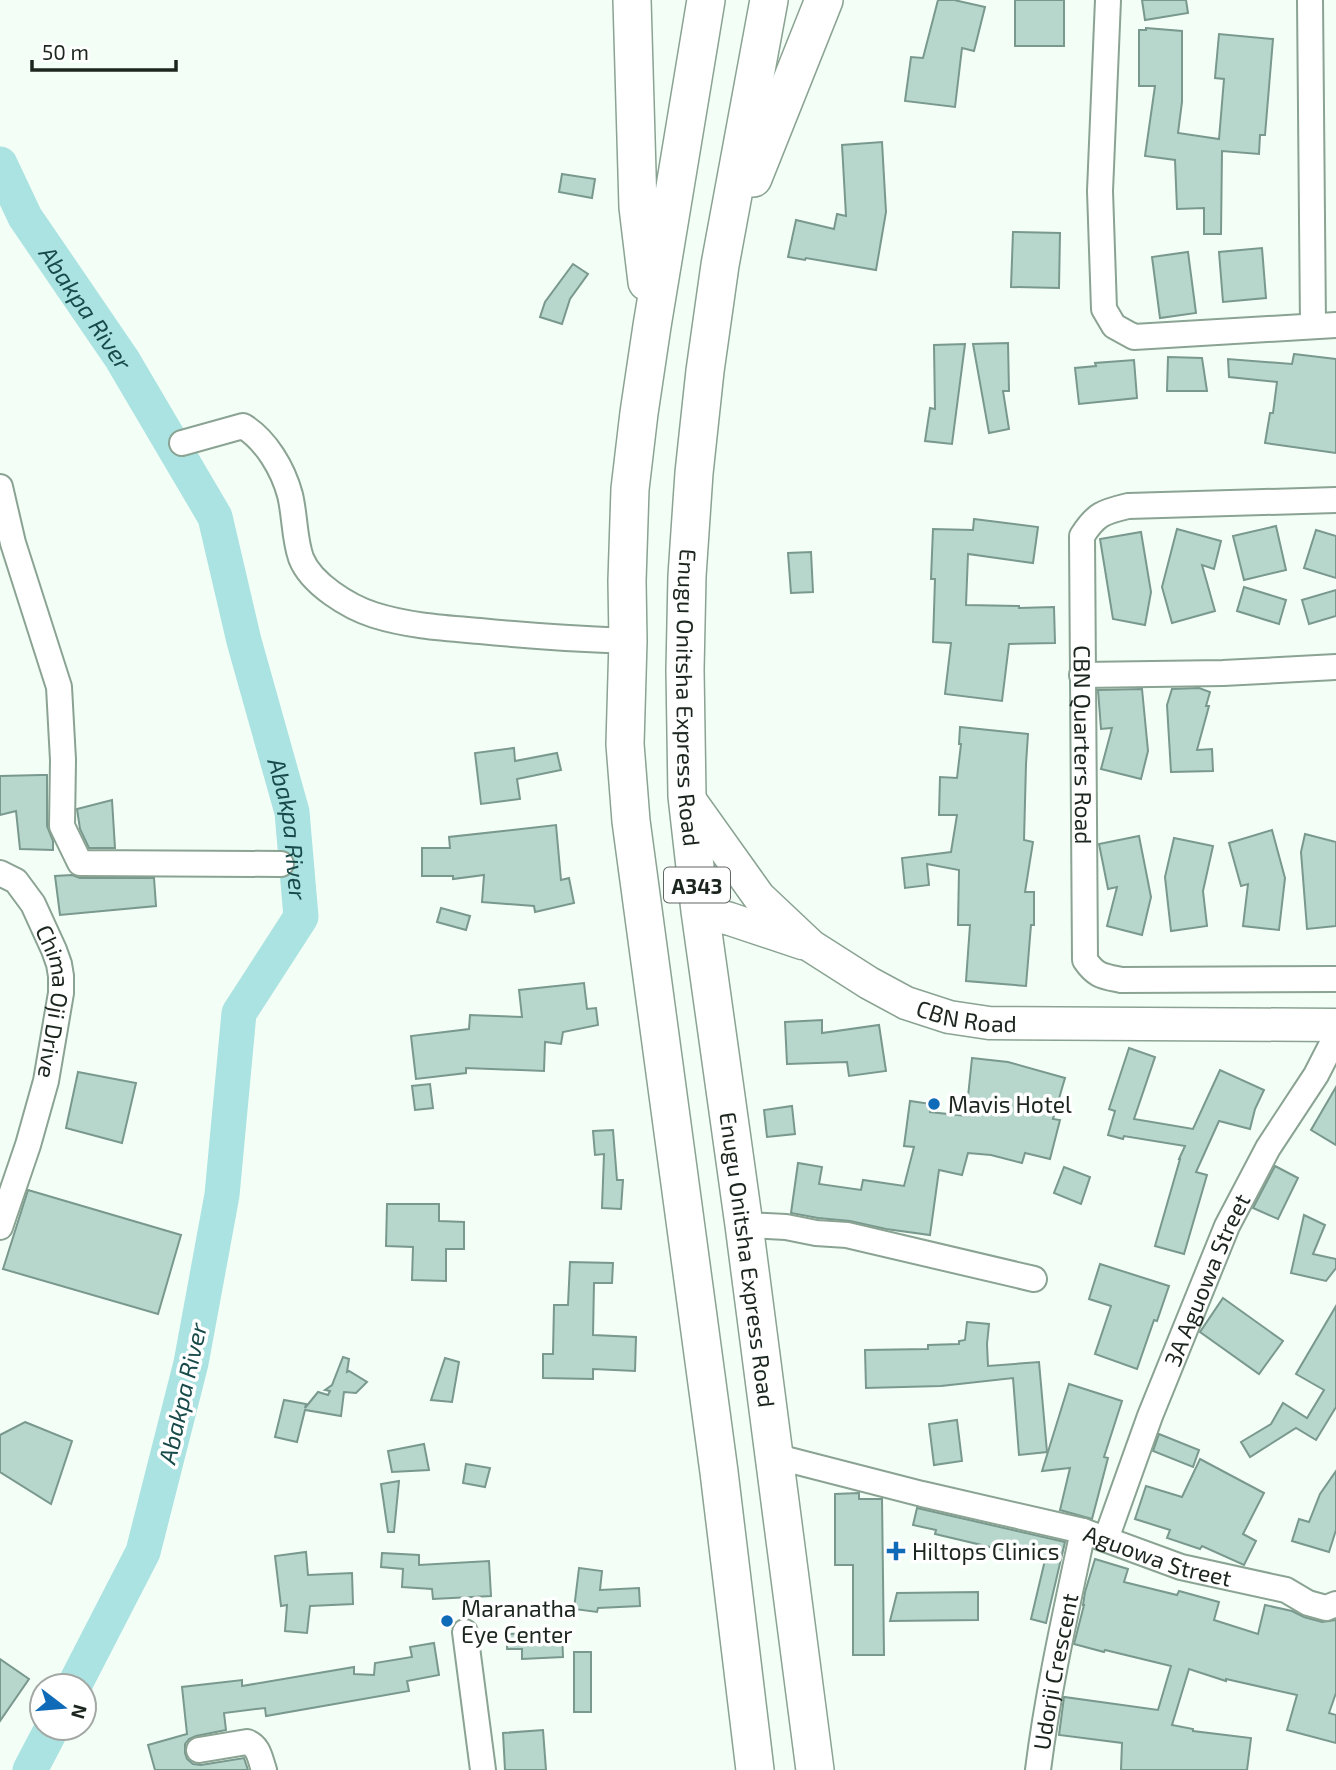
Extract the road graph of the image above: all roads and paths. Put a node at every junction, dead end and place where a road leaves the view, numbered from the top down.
1 (608, 0) edge
2 (632, 0) edge
3 (706, 0) edge
4 (769, 0) edge
5 (824, 0) edge
6 (1108, 0) edge
7 (1310, 0) edge
8 (615, 1) edge
9 (720, 265) junction
10 (652, 326) junction
11 (1324, 326) edge
12 (182, 443) dead end
13 (0, 487) edge
14 (1336, 500) edge
15 (628, 641) junction
16 (1336, 667) edge
17 (1082, 675) junction
18 (687, 796) junction
19 (281, 863) dead end
20 (0, 873) edge
21 (700, 911) junction
22 (811, 946) junction
23 (1336, 979) edge
24 (1336, 1024) edge
25 (1336, 1035) edge
26 (744, 1225) junction
27 (0, 1227) edge
28 (1034, 1279) dead end
29 (774, 1456) junction
30 (1094, 1535) junction
31 (1336, 1604) edge
32 (465, 1632) dead end
33 (199, 1750) dead end
34 (264, 1770) edge
35 (484, 1770) edge
36 (755, 1770) edge
37 (815, 1770) edge
38 (1038, 1770) edge

1 - 8 street
2 - 10 highway
3 - 10 highway, A343
4 - 9 highway, Enugu Onitsha Express Road / A343
5 - 9 highway
6 - 11 street
7 - 11 street
9 - 18 highway, Enugu Onitsha Express Road / A343
10 - 15 highway, A343
12 - 15 street
13 - 19 street
14 - 17 street, CBN Quarters Road
15 - 36 highway, A343
16 - 17 street
17 - 23 street, CBN Quarters Road
18 - 21 highway, Enugu Onitsha Express Road / A343
18 - 22 main road, CBN Road
20 - 27 street, Chima Oji Drive
21 - 22 main road
21 - 26 highway, Enugu Onitsha Express Road / A343
22 - 24 main road, CBN Road
25 - 30 street, 3A Aguowa Street
26 - 28 street
26 - 29 highway, Enugu Onitsha Express Road / A343
29 - 30 street, Aguowa Street
29 - 37 highway, Enugu Onitsha Express Road / A343
30 - 31 street, Aguowa Street
30 - 38 street, Udorji Crescent
32 - 35 street
33 - 34 street

